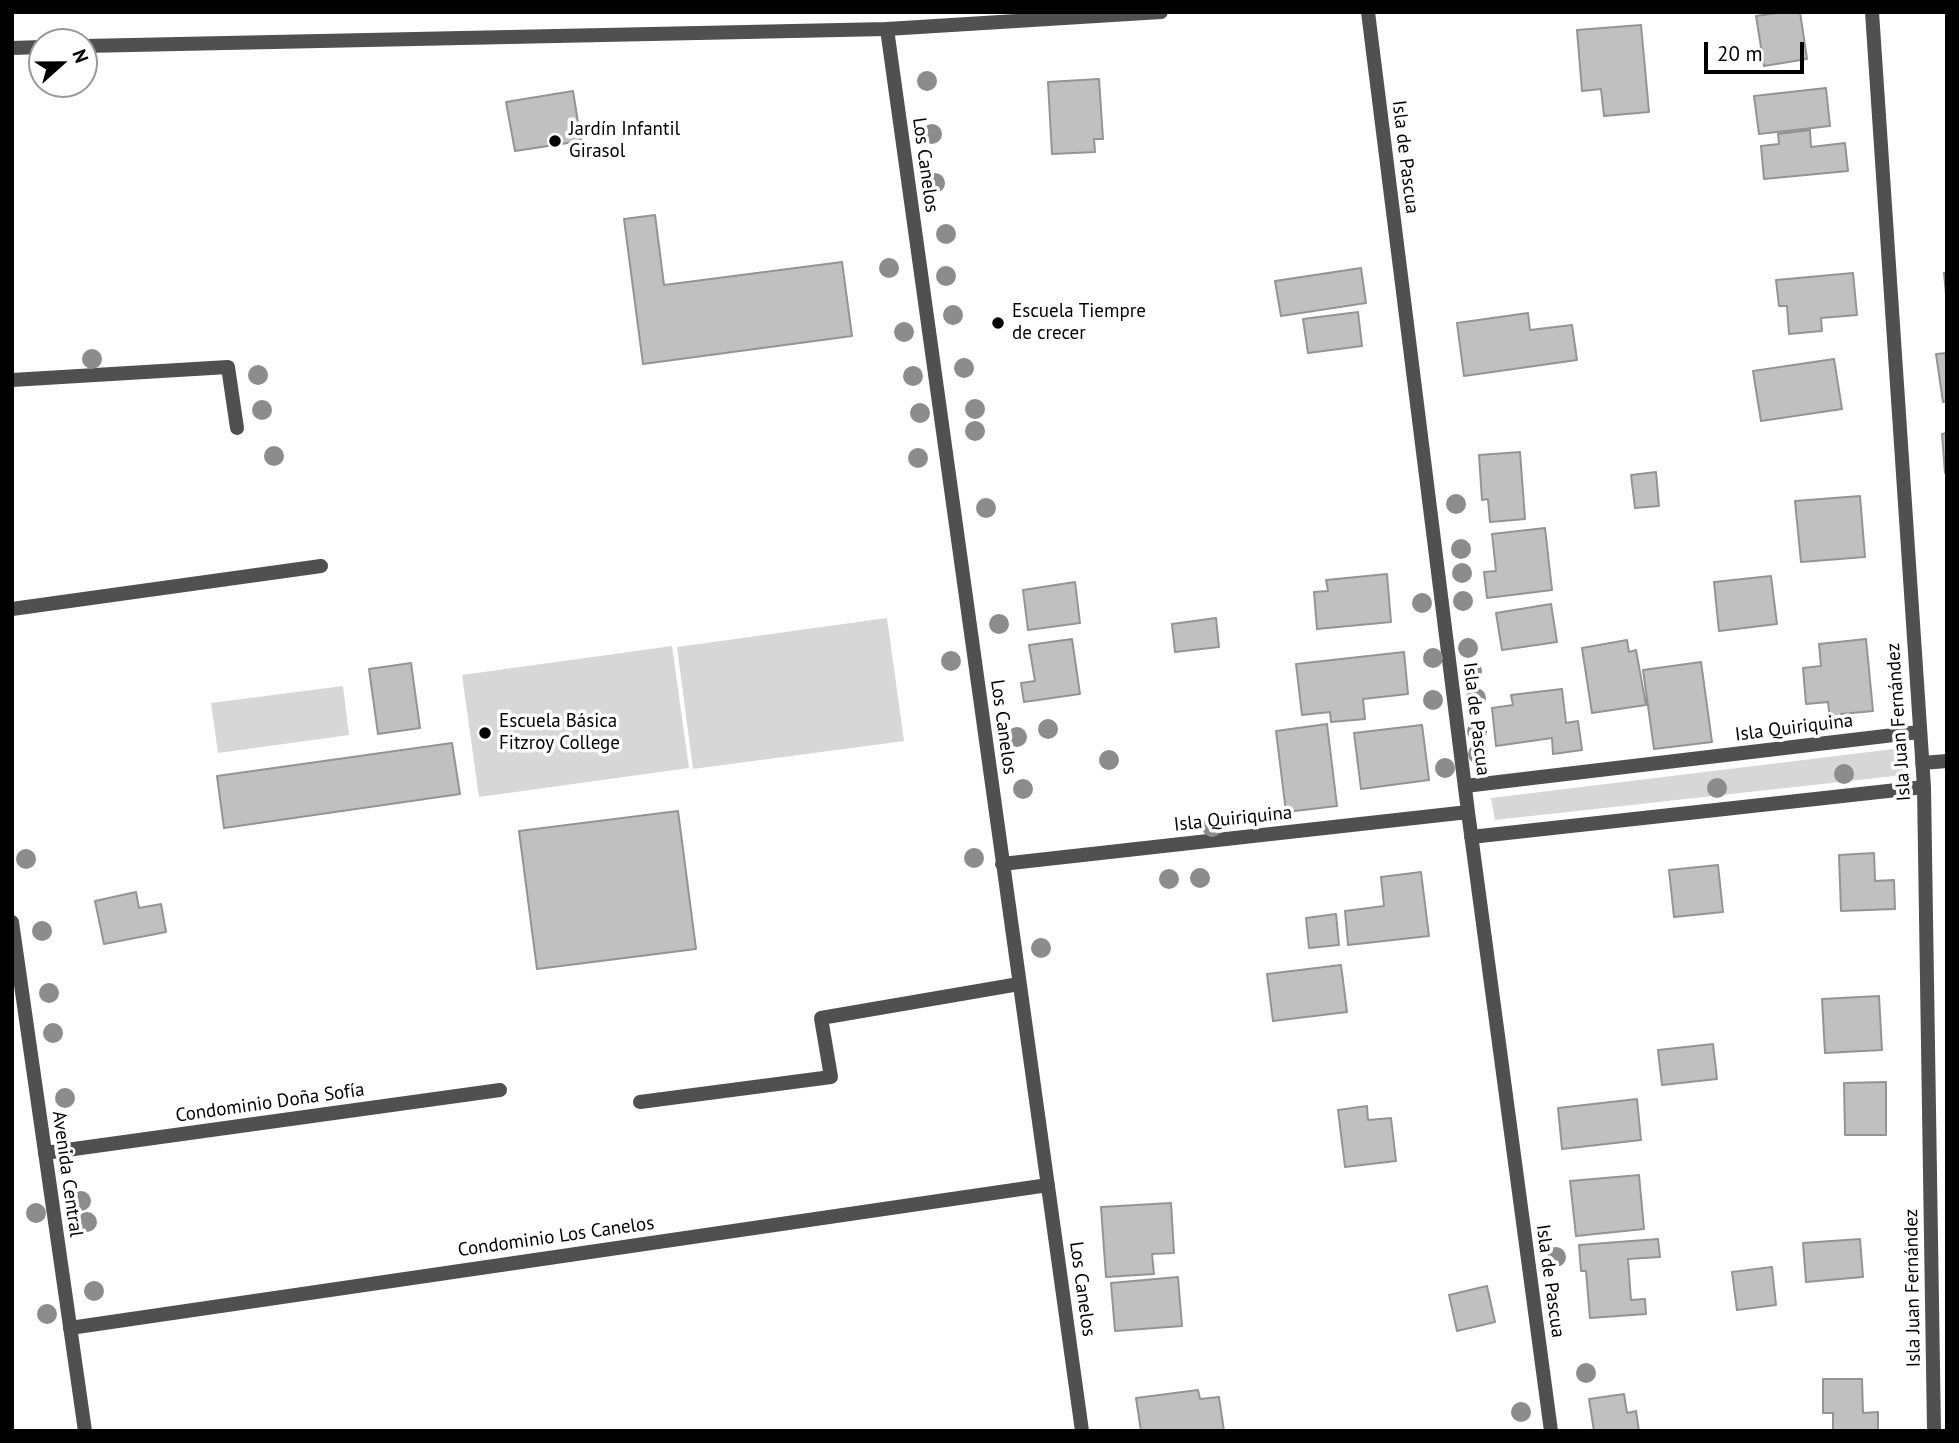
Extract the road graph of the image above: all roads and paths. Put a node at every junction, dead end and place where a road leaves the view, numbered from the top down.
1 (1161, 12) edge
2 (1367, 12) edge
3 (1872, 12) edge
4 (887, 29) junction
5 (98, 46) edge
6 (12, 380) edge
7 (237, 428) dead end
8 (321, 566) dead end
9 (12, 609) edge
10 (1919, 732) junction
11 (1947, 761) edge
12 (1922, 763) junction
13 (1465, 786) junction
14 (1924, 787) junction
15 (1468, 813) junction
16 (1471, 837) junction
17 (1002, 864) junction
18 (12, 922) edge
19 (1019, 984) junction
20 (500, 1090) dead end
21 (640, 1102) dead end
22 (45, 1153) junction
23 (1048, 1185) junction
24 (70, 1328) junction
25 (85, 1431) edge
26 (1082, 1431) edge
27 (1551, 1431) edge
28 (1934, 1431) edge

1 - 4 street
2 - 13 street, Isla de Pascua
3 - 10 street, Isla Juan Fernández
4 - 5 street
4 - 17 street, Los Canelos
6 - 7 street
8 - 9 street
10 - 12 street, Isla Juan Fernández
10 - 13 street, Isla Quiriquina
11 - 12 street
12 - 14 street, Isla Juan Fernández
13 - 15 street, Isla de Pascua
14 - 16 street
14 - 28 street, Isla Juan Fernández
15 - 16 street, Isla de Pascua
15 - 17 street, Isla Quiriquina
16 - 27 street, Isla de Pascua
17 - 19 street, Los Canelos
18 - 22 street, Avenida Central
19 - 21 street
19 - 23 street, Los Canelos
20 - 22 street, Condominio Doña Sofía
22 - 24 street, Avenida Central
23 - 24 street, Condominio Los Canelos
23 - 26 street, Los Canelos
24 - 25 street, Avenida Central

